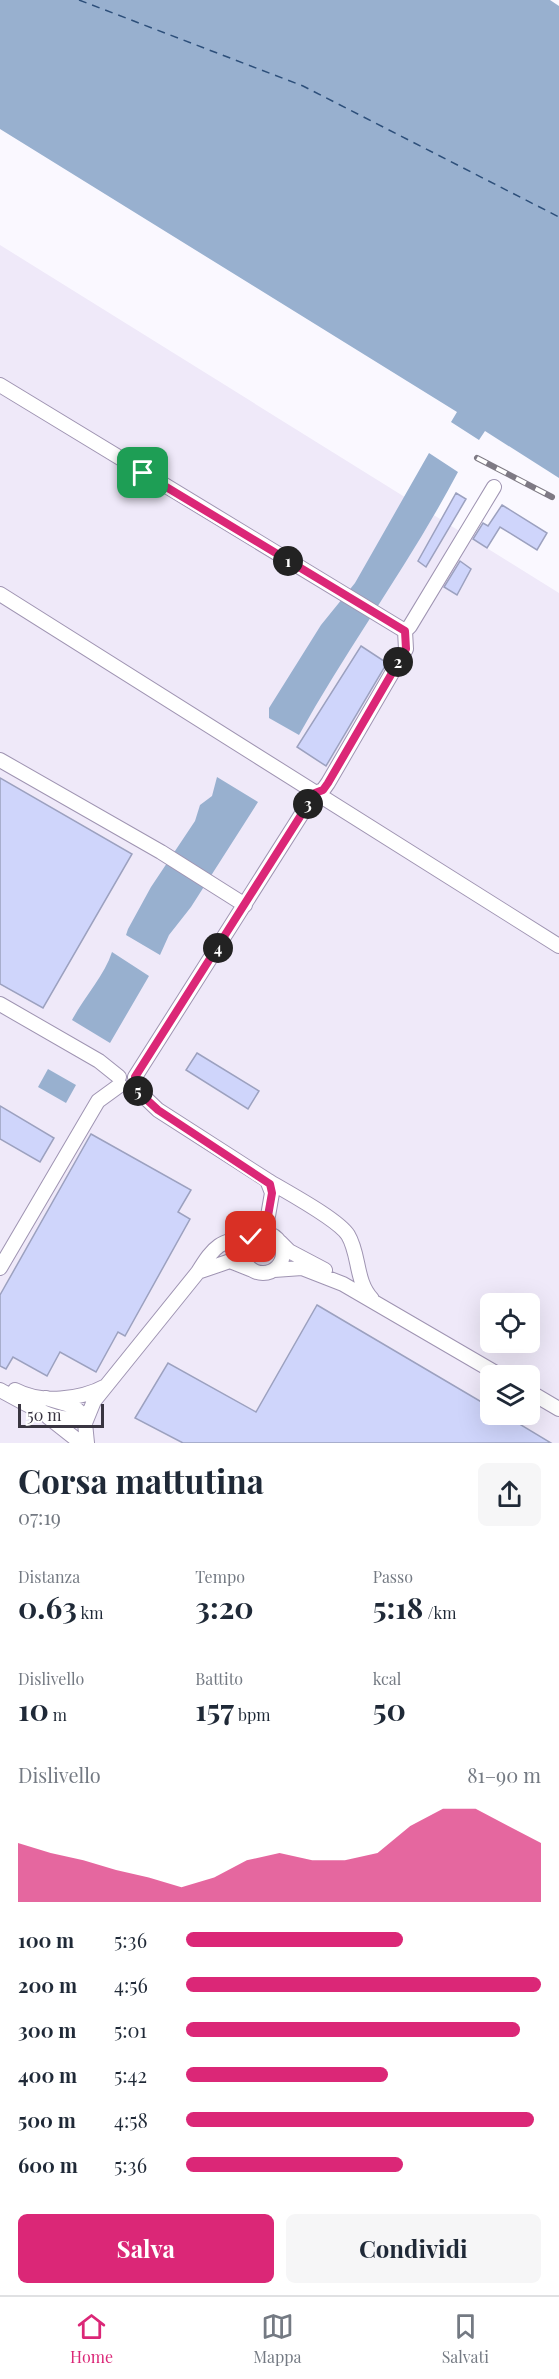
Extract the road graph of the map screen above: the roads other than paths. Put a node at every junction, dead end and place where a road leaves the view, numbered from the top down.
1 (0, 386) edge
2 (494, 486) dead end
3 (0, 594) edge
4 (405, 631) junction
5 (0, 760) edge
6 (315, 793) junction
7 (245, 905) junction
8 (559, 946) edge
9 (0, 1004) edge
10 (127, 1082) junction
11 (267, 1180) junction
12 (265, 1233) junction
13 (251, 1237) junction
14 (279, 1241) junction
15 (0, 1268) edge
16 (251, 1269) junction
17 (274, 1270) junction
18 (198, 1272) junction
19 (343, 1284) junction
20 (384, 1308) junction
21 (482, 1365) edge
22 (0, 1382) edge
23 (108, 1385) junction
24 (0, 1390) edge
25 (46, 1398) junction
26 (540, 1398) edge
27 (559, 1409) edge
28 (41, 1412) junction
29 (86, 1418) junction
30 (81, 1443) edge
31 (87, 1443) edge

1 - 4 street
2 - 4 street
3 - 6 street
4 - 6 street
5 - 7 street
6 - 7 street
6 - 8 street
7 - 10 street
9 - 10 street
10 - 11 street
10 - 15 street
11 - 12 street
11 - 20 street
12 - 13 street
12 - 14 street
13 - 16 street
13 - 18 street
14 - 17 street
14 - 19 street
16 - 17 street
16 - 18 street
17 - 19 street
18 - 23 street
19 - 20 street
20 - 21 street
22 - 25 street
23 - 25 street
23 - 29 street
24 - 28 street
25 - 29 street
26 - 27 street
28 - 29 street
28 - 30 street
29 - 31 street

